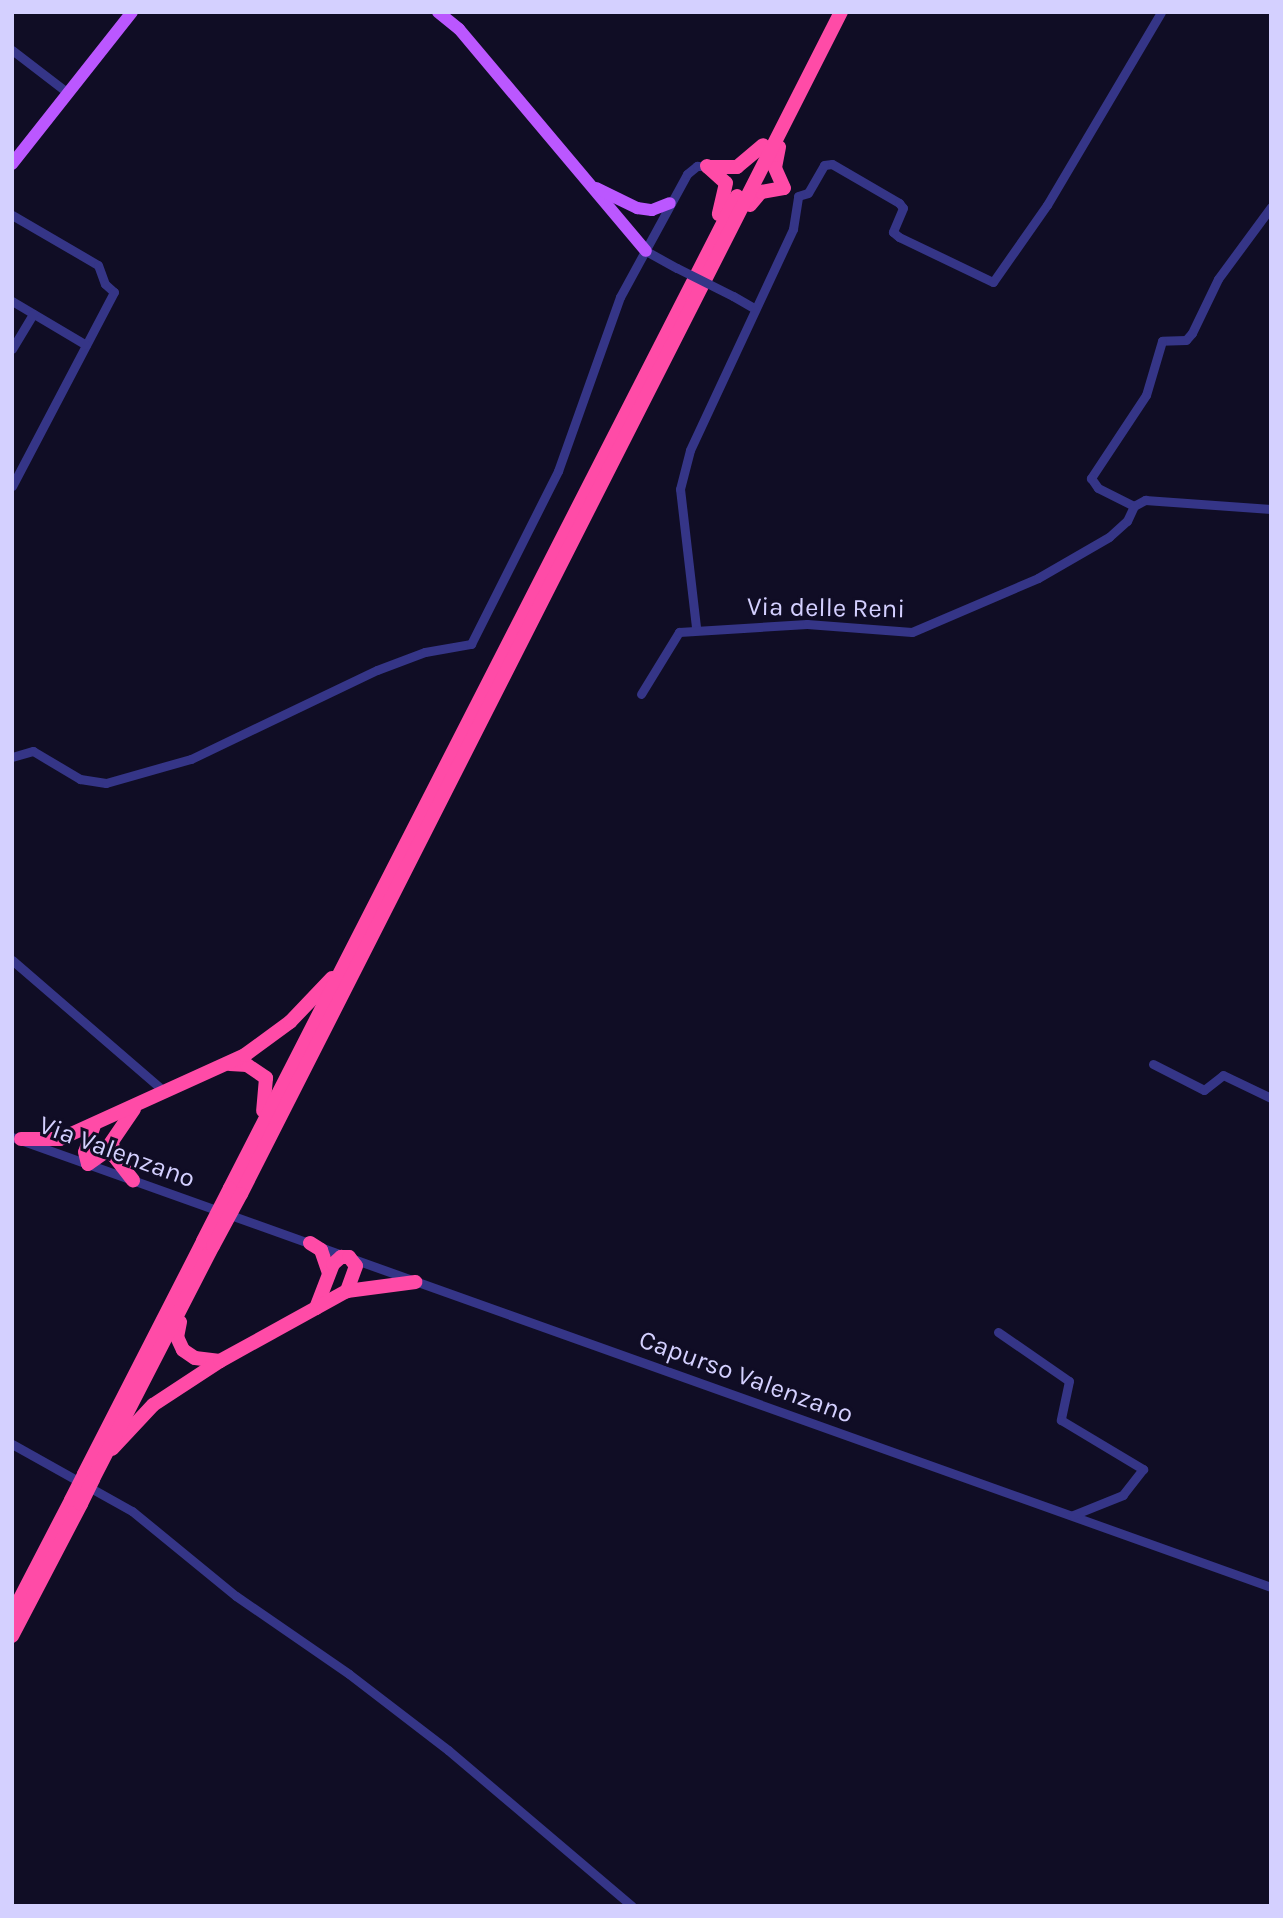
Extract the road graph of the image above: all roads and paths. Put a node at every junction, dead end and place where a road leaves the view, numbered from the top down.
1 (132, 12) edge
2 (438, 12) edge
3 (834, 12) edge
4 (841, 12) edge
5 (1161, 12) edge
6 (12, 50) edge
7 (68, 93) junction
8 (784, 126) junction
9 (763, 145) junction
10 (12, 164) edge
11 (707, 166) junction
12 (590, 185) junction
13 (784, 188) junction
14 (798, 196) junction
15 (670, 203) junction
16 (1271, 207) edge
17 (12, 215) edge
18 (729, 234) junction
19 (711, 247) junction
20 (646, 251) junction
21 (12, 301) edge
22 (754, 308) junction
23 (33, 314) junction
24 (86, 345) junction
25 (12, 349) edge
26 (12, 486) edge
27 (1134, 506) junction
28 (1271, 509) edge
29 (696, 627) junction
30 (640, 694) dead end
31 (12, 757) edge
32 (12, 960) edge
33 (345, 964) junction
34 (228, 1063) junction
35 (1153, 1064) dead end
36 (166, 1093) junction
37 (1271, 1098) edge
38 (135, 1108) junction
39 (94, 1125) junction
40 (16, 1138) edge
41 (112, 1142) junction
42 (89, 1164) junction
43 (243, 1164) junction
44 (133, 1180) junction
45 (236, 1191) junction
46 (207, 1207) joint
47 (310, 1244) junction
48 (208, 1248) junction
49 (349, 1257) junction
50 (329, 1273) junction
51 (415, 1282) junction
52 (347, 1291) junction
53 (316, 1309) junction
54 (998, 1332) dead end
55 (220, 1361) junction
56 (12, 1444) edge
57 (112, 1449) junction
58 (88, 1477) junction
59 (76, 1502) junction
60 (1073, 1515) junction
61 (1271, 1587) edge
62 (12, 1614) edge
63 (12, 1636) edge
64 (632, 1906) edge

1 - 7 main road
2 - 12 main road
3 - 9 highway
4 - 8 highway
5 - 14 street
6 - 7 street
7 - 10 main road
8 - 13 highway
8 - 18 highway
9 - 11 highway
9 - 19 highway
11 - 15 street
11 - 19 highway
12 - 15 main road
12 - 20 main road
13 - 14 street
13 - 18 highway
14 - 22 street
15 - 20 street
16 - 27 street
17 - 24 street
18 - 45 highway
19 - 33 highway
20 - 22 street, bridge
20 - 31 street
21 - 23 street
22 - 29 street
23 - 24 street
23 - 25 street
24 - 26 street
27 - 28 street
27 - 29 street, Via delle Reni
29 - 30 street
32 - 36 street
33 - 34 highway
33 - 43 highway
34 - 36 highway
34 - 43 highway
35 - 37 street
36 - 38 highway
38 - 39 highway
38 - 41 highway
39 - 40 highway
39 - 42 highway
40 - 42 street, Via Valenzano
41 - 42 highway
41 - 44 highway
42 - 44 street, Via Valenzano
43 - 45 highway
44 - 46 street, Via Valenzano
45 - 48 highway, bridge
46 - 47 street, Capurso Valenzano
47 - 49 street, Capurso Valenzano
47 - 50 highway
48 - 55 highway
48 - 57 highway
48 - 58 highway
49 - 50 highway
49 - 51 street, Capurso Valenzano
49 - 52 highway
50 - 53 highway
51 - 52 highway
51 - 60 street, Capurso Valenzano
52 - 53 highway
53 - 55 highway
54 - 60 street
55 - 57 highway
56 - 64 street
57 - 58 highway
58 - 59 highway, bridge
59 - 62 highway
59 - 63 highway
60 - 61 street, Capurso Valenzano

